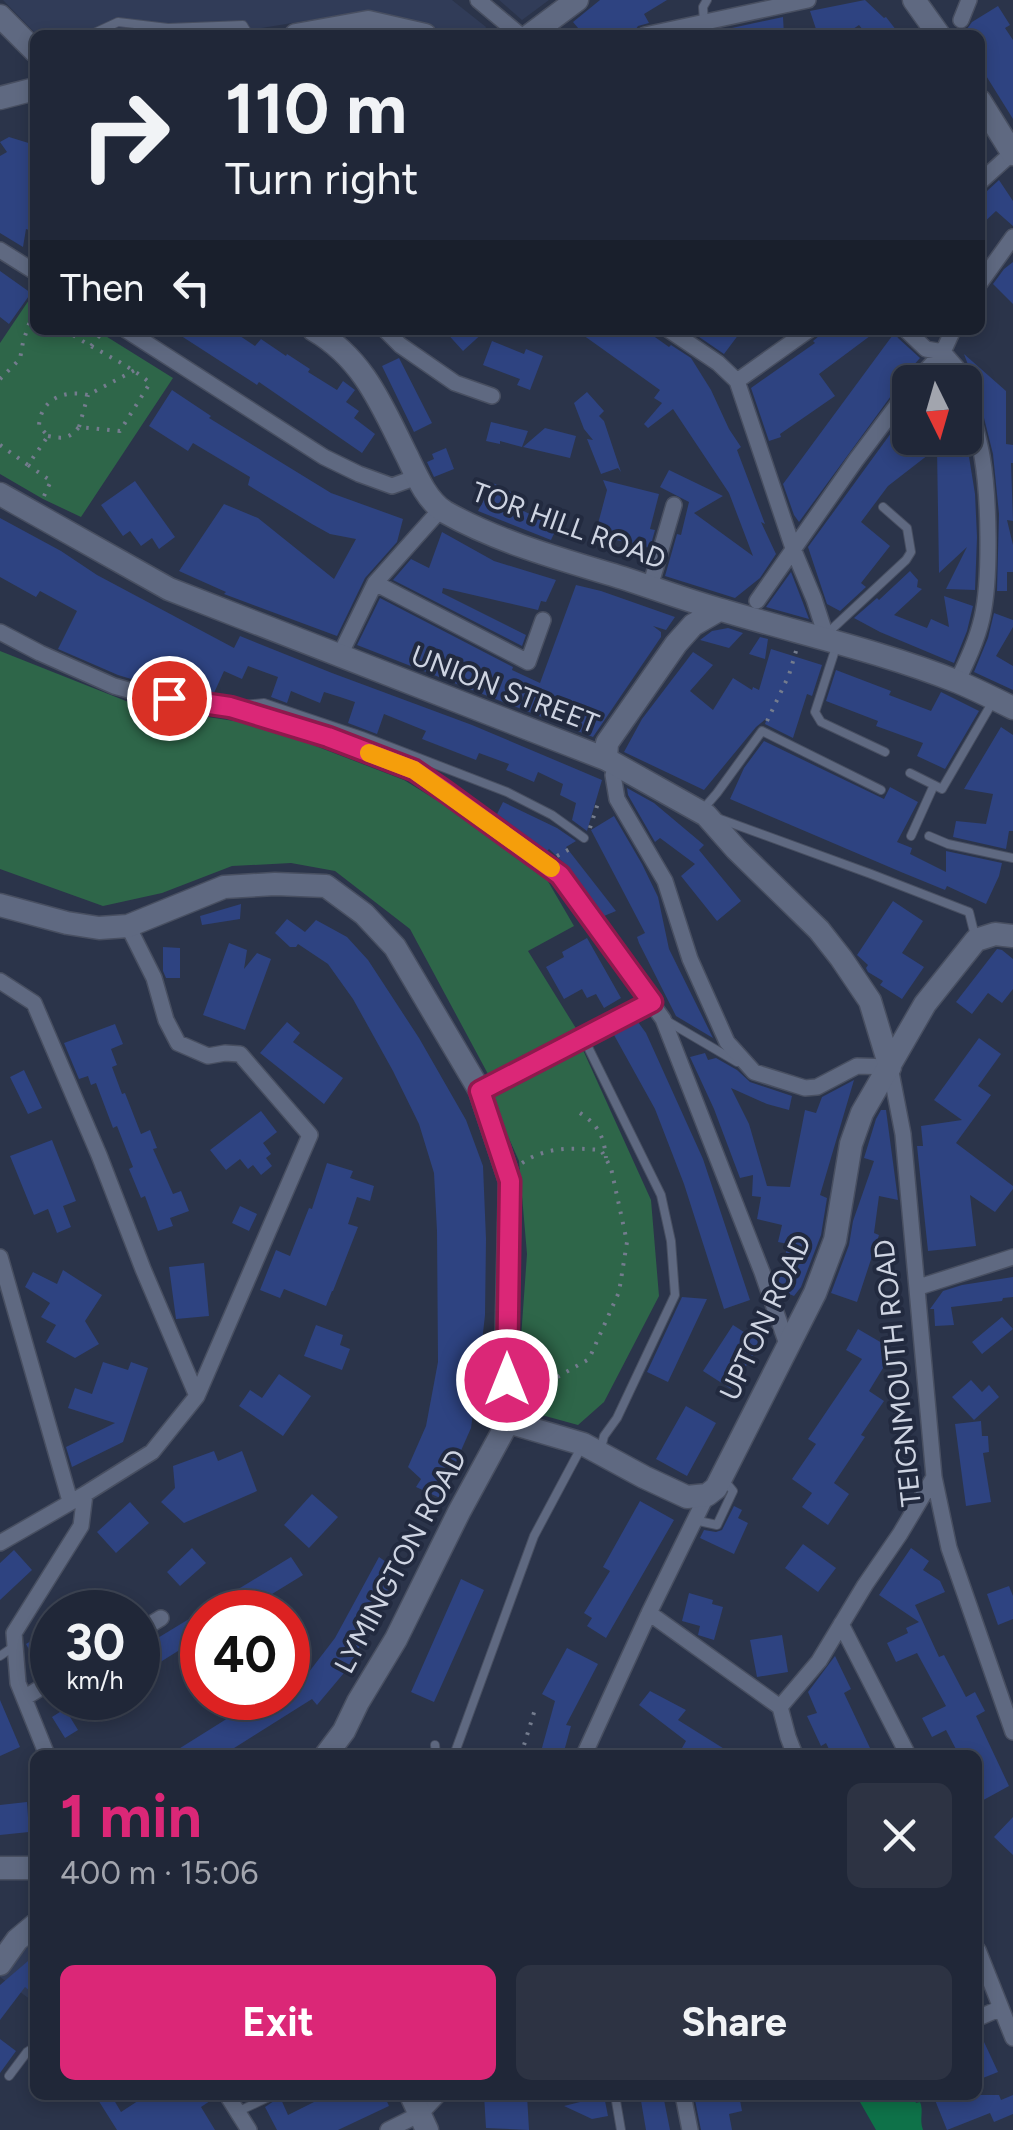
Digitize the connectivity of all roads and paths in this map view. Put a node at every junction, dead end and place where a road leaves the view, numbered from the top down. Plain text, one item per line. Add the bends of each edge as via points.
1 (478, 0) edge
2 (577, 0) edge
3 (707, 0) edge
4 (808, 0) edge
5 (914, 0) edge
6 (969, 0) edge
7 (0, 16) edge
8 (961, 20) dead end
9 (704, 22) junction
10 (101, 30) edge
11 (163, 30) edge
12 (181, 30) edge
13 (246, 30) edge
14 (324, 30) edge
15 (403, 30) edge
16 (514, 30) edge
17 (537, 30) edge
18 (668, 30) edge
19 (935, 30) edge
20 (30, 46) edge
21 (30, 89) edge
22 (0, 98) edge
23 (985, 109) edge
24 (1013, 153) edge
25 (985, 178) edge
26 (1013, 237) edge
27 (0, 250) edge
28 (30, 269) edge
29 (985, 276) edge
30 (30, 324) edge
31 (73, 335) edge
32 (100, 335) edge
33 (134, 335) edge
34 (326, 335) edge
35 (390, 335) edge
36 (676, 335) edge
37 (803, 335) edge
38 (911, 335) edge
39 (950, 335) edge
40 (90, 347) junction
41 (943, 352) junction
42 (931, 365) edge
43 (954, 365) edge
44 (135, 370) junction
45 (0, 379) edge
46 (737, 382) junction
47 (88, 396) junction
48 (492, 396) dead end
49 (892, 412) edge
50 (79, 427) junction
51 (48, 436) junction
52 (0, 445) edge
53 (981, 455) edge
54 (28, 465) junction
55 (417, 477) junction
56 (0, 494) edge
57 (674, 504) dead end
58 (883, 507) dead end
59 (441, 509) junction
60 (38, 515) junction
61 (794, 551) junction
62 (375, 583) junction
63 (650, 586) junction
64 (757, 601) dead end
65 (719, 610) junction
66 (543, 620) dead end
67 (0, 632) edge
68 (801, 632) junction
69 (832, 641) junction
70 (339, 656) junction
71 (957, 682) junction
72 (1004, 704) edge
73 (230, 707) junction
74 (762, 731) junction
75 (886, 752) dead end
76 (613, 763) junction
77 (910, 773) dead end
78 (934, 785) junction
79 (881, 790) dead end
80 (704, 813) junction
81 (911, 836) dead end
82 (929, 836) dead end
83 (584, 838) dead end
84 (1013, 858) edge
85 (0, 905) edge
86 (128, 926) junction
87 (1013, 936) edge
88 (976, 940) junction
89 (0, 980) edge
90 (870, 1001) junction
91 (652, 1002) junction
92 (926, 1004) junction
93 (663, 1019) junction
94 (584, 1039) junction
95 (890, 1067) junction
96 (754, 1072) junction
97 (480, 1091) junction
98 (580, 1112) dead end
99 (606, 1159) junction
100 (508, 1172) junction
101 (0, 1257) edge
102 (1013, 1257) edge
103 (918, 1288) junction
104 (788, 1346) junction
105 (198, 1396) junction
106 (508, 1412) junction
107 (592, 1449) junction
108 (722, 1476) junction
109 (934, 1478) junction
110 (707, 1495) junction
111 (78, 1497) junction
112 (694, 1520) junction
113 (0, 1542) edge
114 (648, 1613) junction
115 (841, 1624) junction
116 (16, 1644) junction
117 (0, 1656) edge
118 (30, 1694) edge
119 (24, 1698) junction
120 (536, 1706) dead end
121 (780, 1707) junction
122 (1013, 1732) edge
123 (45, 1750) edge
124 (330, 1750) edge
125 (456, 1750) edge
126 (523, 1750) edge
127 (586, 1750) edge
128 (794, 1750) edge
129 (905, 1750) edge
130 (0, 1868) edge
131 (30, 1868) edge
132 (30, 1929) edge
133 (982, 1960) edge
134 (0, 1964) edge
135 (1001, 2008) junction
136 (982, 2016) edge
137 (1013, 2038) edge
138 (30, 2051) edge
139 (9, 2076) dead end
140 (230, 2100) edge
141 (262, 2100) edge
142 (616, 2100) edge
143 (684, 2100) edge
144 (237, 2112) junction
145 (419, 2113) edge
146 (249, 2130) edge
147 (388, 2130) edge
148 (621, 2130) edge
149 (690, 2130) edge

1 - 16 street
2 - 17 street
3 - 9 lane
4 - 9 street
5 - 19 street
6 - 8 street
7 - 20 street
9 - 18 street
10 - 11 lane via 118,22
12 - 13 lane
14 - 15 street via 368,22
21 - 22 street
23 - 24 street
24 - 25 street
26 - 29 street
27 - 28 street
30 - 45 path via 20,359
31 - 40 path
32 - 40 path
33 - 55 street via 324,457 392,486
34 - 55 street, TOR HILL ROAD via 358,365
35 - 48 street via 456,383
36 - 46 street
37 - 46 street
38 - 41 street via 926,349
39 - 41 street
40 - 44 path
41 - 42 street
41 - 43 street
44 - 47 path
44 - 50 path via 150,382 120,431
46 - 61 street
47 - 50 path
47 - 51 path via 75,392 50,401 39,420
49 - 61 street
50 - 51 path via 66,438
51 - 54 path
52 - 54 path
53 - 71 street via 983,613
54 - 60 path via 51,481
55 - 59 street, TOR HILL ROAD
56 - 60 street, UNION STREET
57 - 63 street
58 - 69 lane via 907,528 911,552 832,628
59 - 62 street
59 - 63 street, TOR HILL ROAD via 504,538
60 - 70 street, UNION STREET via 169,589
61 - 64 street
61 - 69 street
62 - 66 street via 528,662
62 - 70 street
63 - 65 street, TOR HILL ROAD
65 - 68 street, TOR HILL ROAD
65 - 76 street via 676,644 608,743
67 - 73 street via 114,686
68 - 69 street, TOR HILL ROAD
68 - 74 path via 790,674
69 - 71 street, TOR HILL ROAD
69 - 75 lane via 815,712 821,722
70 - 76 street, UNION STREET
71 - 72 street, TOR HILL ROAD
72 - 78 lane via 942,789
73 - 83 lane via 264,703 362,736 507,792
73 - 91 street via 414,770 446,792 560,875
74 - 79 lane
74 - 80 lane
76 - 80 street, UNION STREET
76 - 96 street via 623,812 665,881 690,959 728,1042
77 - 78 lane
78 - 81 lane
80 - 88 lane, UNION STREET via 969,912
80 - 90 street, TEIGNMOUTH ROAD via 820,930
82 - 84 lane
85 - 86 street via 66,924
86 - 97 street via 224,888 326,886 395,947
86 - 105 street via 178,1044 208,1056 240,1054 310,1135
87 - 88 street
88 - 92 street, UPTON ROAD
89 - 105 street via 34,1004
90 - 92 street via 898,1014
90 - 95 street, TEIGNMOUTH ROAD
91 - 93 street
91 - 94 lane
92 - 95 street, UPTON ROAD
93 - 96 lane
93 - 104 street
94 - 97 lane
94 - 107 lane via 661,1195 675,1294 617,1418
95 - 96 street via 858,1066 805,1088
95 - 103 street, TEIGNMOUTH ROAD via 904,1134
95 - 104 street, UPTON ROAD via 856,1128 835,1240
97 - 100 street
98 - 99 path via 596,1123
99 - 100 path via 601,1150 559,1148
99 - 106 path via 627,1242 619,1292 590,1359
100 - 106 street
101 - 111 street
102 - 103 street
103 - 109 street, TEIGNMOUTH ROAD
104 - 108 street, UPTON ROAD
105 - 111 street via 152,1452
106 - 107 street
106 - 124 street, LYMINGTON ROAD via 396,1639
107 - 110 street via 686,1497
107 - 125 lane via 534,1536
108 - 110 street, UPTON ROAD
108 - 112 lane via 733,1491 717,1525
109 - 115 street
109 - 122 street, TEIGNMOUTH ROAD via 949,1548
110 - 112 street, UPTON ROAD
111 - 113 street
111 - 116 street via 81,1526 14,1633
112 - 114 street, UPTON ROAD
114 - 121 street
114 - 127 street, UPTON ROAD
115 - 121 street
115 - 129 street
116 - 117 lane
116 - 119 street
118 - 119 street
119 - 123 street
120 - 126 path
121 - 128 street
130 - 131 street
132 - 134 street
133 - 135 street
135 - 136 street
135 - 137 street
138 - 139 lane
140 - 144 street
141 - 144 lane
142 - 148 lane
143 - 149 street
144 - 146 street
145 - 147 street

